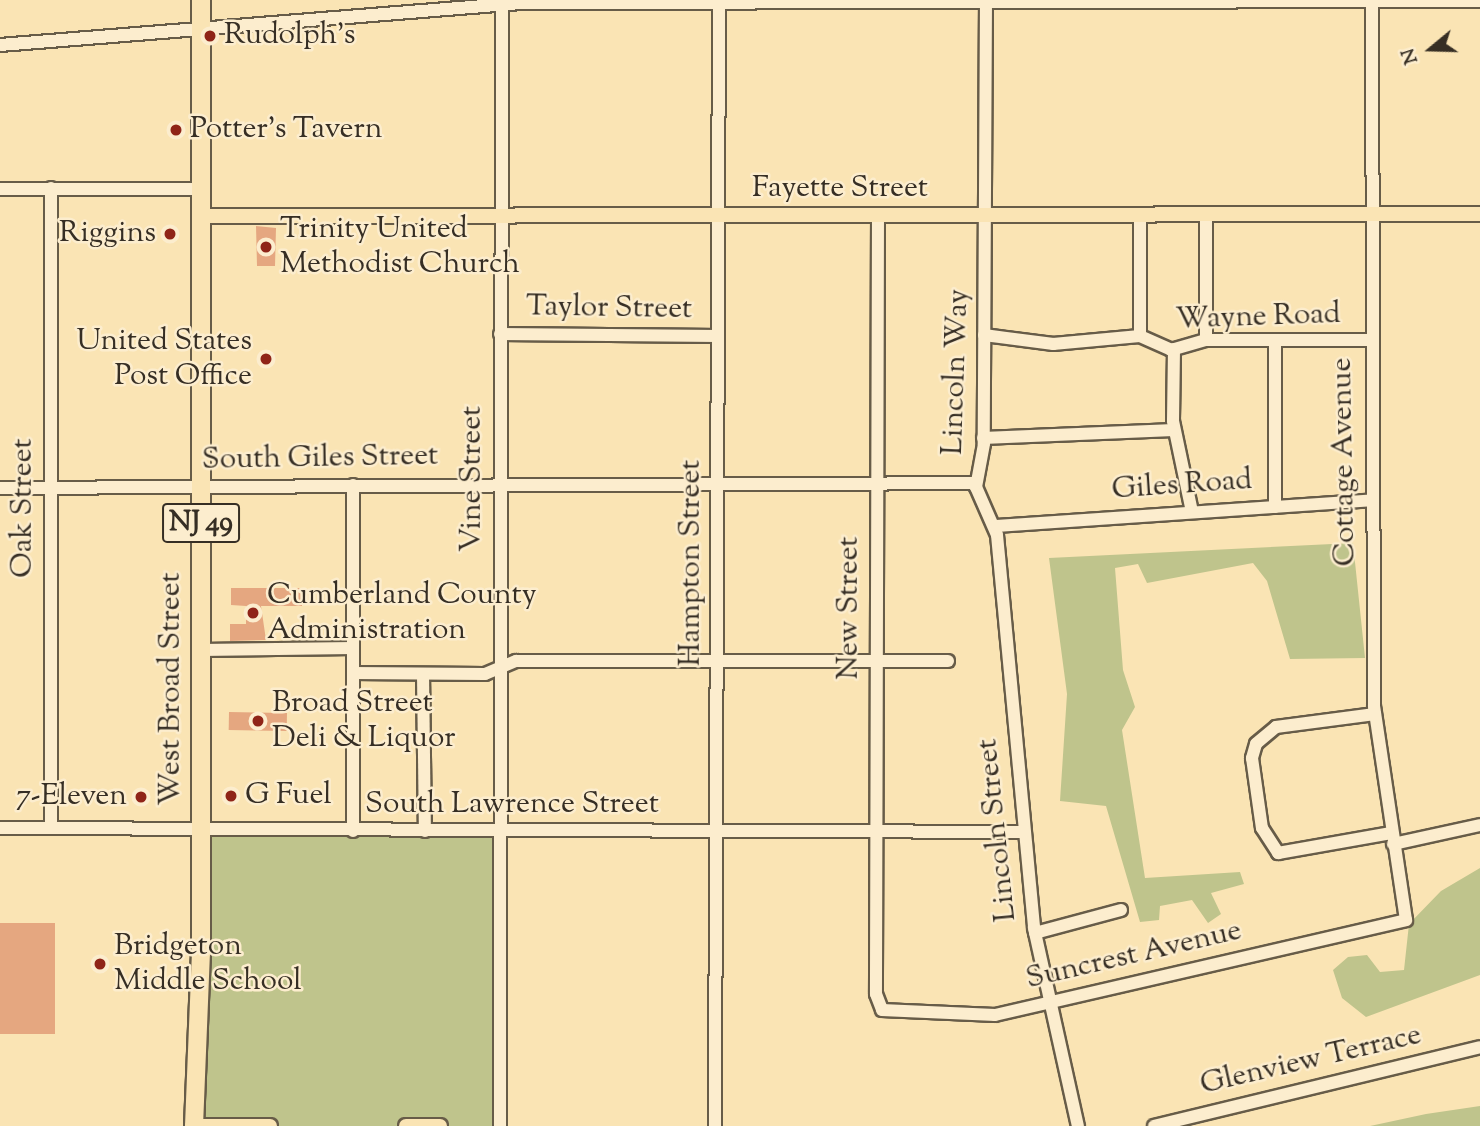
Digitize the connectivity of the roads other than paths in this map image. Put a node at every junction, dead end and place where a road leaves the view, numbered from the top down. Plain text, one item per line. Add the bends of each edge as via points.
1 (201, 0) edge
2 (1237, 0) edge
3 (1372, 0) edge
4 (986, 1) edge
5 (1072, 1) edge
6 (1480, 1) edge
7 (502, 2) edge
8 (719, 2) edge
9 (201, 28) junction
10 (0, 43) edge
11 (51, 188) junction
12 (201, 189) junction
13 (0, 190) edge
14 (1140, 214) junction
15 (1206, 214) junction
16 (1370, 214) junction
17 (1480, 214) edge
18 (878, 215) junction
19 (986, 215) junction
20 (201, 216) junction
21 (501, 216) junction
22 (719, 216) junction
23 (500, 334) junction
24 (984, 335) junction
25 (718, 336) junction
26 (1140, 336) junction
27 (1206, 340) junction
28 (1370, 340) junction
29 (1275, 344) junction
30 (1174, 349) junction
31 (1174, 430) junction
32 (983, 438) junction
33 (718, 481) junction
34 (877, 482) junction
35 (976, 483) junction
36 (500, 484) junction
37 (352, 485) junction
38 (201, 487) junction
39 (0, 488) edge
40 (50, 488) junction
41 (1372, 500) junction
42 (1275, 506) junction
43 (1192, 512) junction
44 (995, 526) junction
45 (353, 648) junction
46 (201, 650) junction
47 (876, 661) junction
48 (948, 661) dead end
49 (717, 662) junction
50 (500, 669) junction
51 (353, 673) junction
52 (423, 674) junction
53 (1375, 714) junction
54 (1480, 825) edge
55 (0, 828) edge
56 (51, 828) junction
57 (200, 830) junction
58 (353, 831) junction
59 (425, 831) junction
60 (500, 832) junction
61 (717, 832) junction
62 (876, 832) junction
63 (1024, 832) junction
64 (1392, 839) junction
65 (1121, 910) dead end
66 (1406, 919) joint
67 (1035, 933) junction
68 (877, 1001) joint
69 (1050, 1002) junction
70 (1480, 1047) edge
71 (193, 1126) edge
72 (270, 1126) edge
73 (406, 1126) edge
74 (440, 1126) edge
75 (449, 1126) edge
76 (500, 1126) edge
77 (715, 1126) edge
78 (1078, 1126) edge
79 (1154, 1126) edge

1 - 9 highway, West Broad Street / NJ 49
2 - 3 street
2 - 5 street
3 - 6 street
3 - 16 street, Cottage Avenue
4 - 5 street
4 - 8 street
4 - 19 street
7 - 8 street
7 - 9 street
7 - 21 street, Vine Street
8 - 22 street, Hampton Street
9 - 10 street
9 - 12 highway, West Broad Street / NJ 49
11 - 12 street
11 - 13 street
11 - 40 street, Oak Street
12 - 20 highway, West Broad Street / NJ 49
14 - 15 main road, Fayette Street
14 - 19 main road, Fayette Street
14 - 26 street
15 - 16 main road, Fayette Street
15 - 27 street
16 - 17 main road, Fayette Street
16 - 28 street, Cottage Avenue
18 - 19 main road, Fayette Street
18 - 22 main road, Fayette Street
18 - 34 street, New Street
19 - 24 street, Lincoln Way
20 - 21 main road, Fayette Street
20 - 38 highway, West Broad Street / NJ 49
21 - 22 main road, Fayette Street
21 - 23 street, Vine Street
22 - 25 street, Hampton Street
23 - 25 street, Taylor Street
23 - 36 street, Vine Street
24 - 26 street, Wayne Road via 1053,344
24 - 32 street, Lincoln Way
25 - 33 street, Hampton Street
26 - 30 street, Wayne Road
27 - 29 street, Wayne Road
27 - 30 street, Wayne Road
28 - 29 street, Wayne Road
28 - 41 street, Cottage Avenue
29 - 42 street
30 - 31 street
31 - 32 street
31 - 43 street
32 - 35 street, Lincoln Way
33 - 34 street, South Giles Street
33 - 36 street, South Giles Street
33 - 49 street, Hampton Street
34 - 35 street, South Giles Street
34 - 47 street, New Street
35 - 44 street, Lincoln Way
36 - 37 street, South Giles Street
36 - 50 street, Vine Street
37 - 38 street, South Giles Street
37 - 45 street
38 - 40 street, South Giles Street
38 - 46 highway, West Broad Street / NJ 49
39 - 40 street, South Giles Street
40 - 56 street, Oak Street
41 - 42 street, Giles Road
41 - 53 street, Cottage Avenue
42 - 43 street, Giles Road
43 - 44 street, Giles Road
44 - 63 street, Lincoln Street
45 - 46 street
45 - 51 street
46 - 57 highway, West Broad Street / NJ 49
47 - 48 street
47 - 49 street
47 - 62 street, New Street
49 - 50 street via 516,661
49 - 61 street, Hampton Street
50 - 52 street
50 - 60 street, Vine Street
51 - 52 street
51 - 58 street
52 - 59 street
53 - 64 street, Cottage Avenue
53 - 64 street via 1276,727 1256,744 1252,758 1262,828 1278,853
54 - 64 street
55 - 56 street, South Lawrence Street
56 - 57 street, South Lawrence Street
57 - 58 street, South Lawrence Street
57 - 71 highway, West Broad Street / NJ 49
58 - 59 street, South Lawrence Street
59 - 60 street, South Lawrence Street
60 - 61 street, South Lawrence Street
60 - 76 street, Vine Street
61 - 62 street, South Lawrence Street
61 - 77 street, Hampton Street
62 - 63 street, South Lawrence Street
62 - 68 street, New Street
63 - 67 street, Lincoln Street
64 - 66 street, Cottage Avenue
65 - 67 street
66 - 69 street, Suncrest Avenue
67 - 69 street, Lincoln Street
68 - 69 street, Suncrest Avenue via 898,1015 963,1016
69 - 78 street, Lincoln Street
70 - 79 street, Glenview Terrace
71 - 72 main road
73 - 74 main road
74 - 75 street

